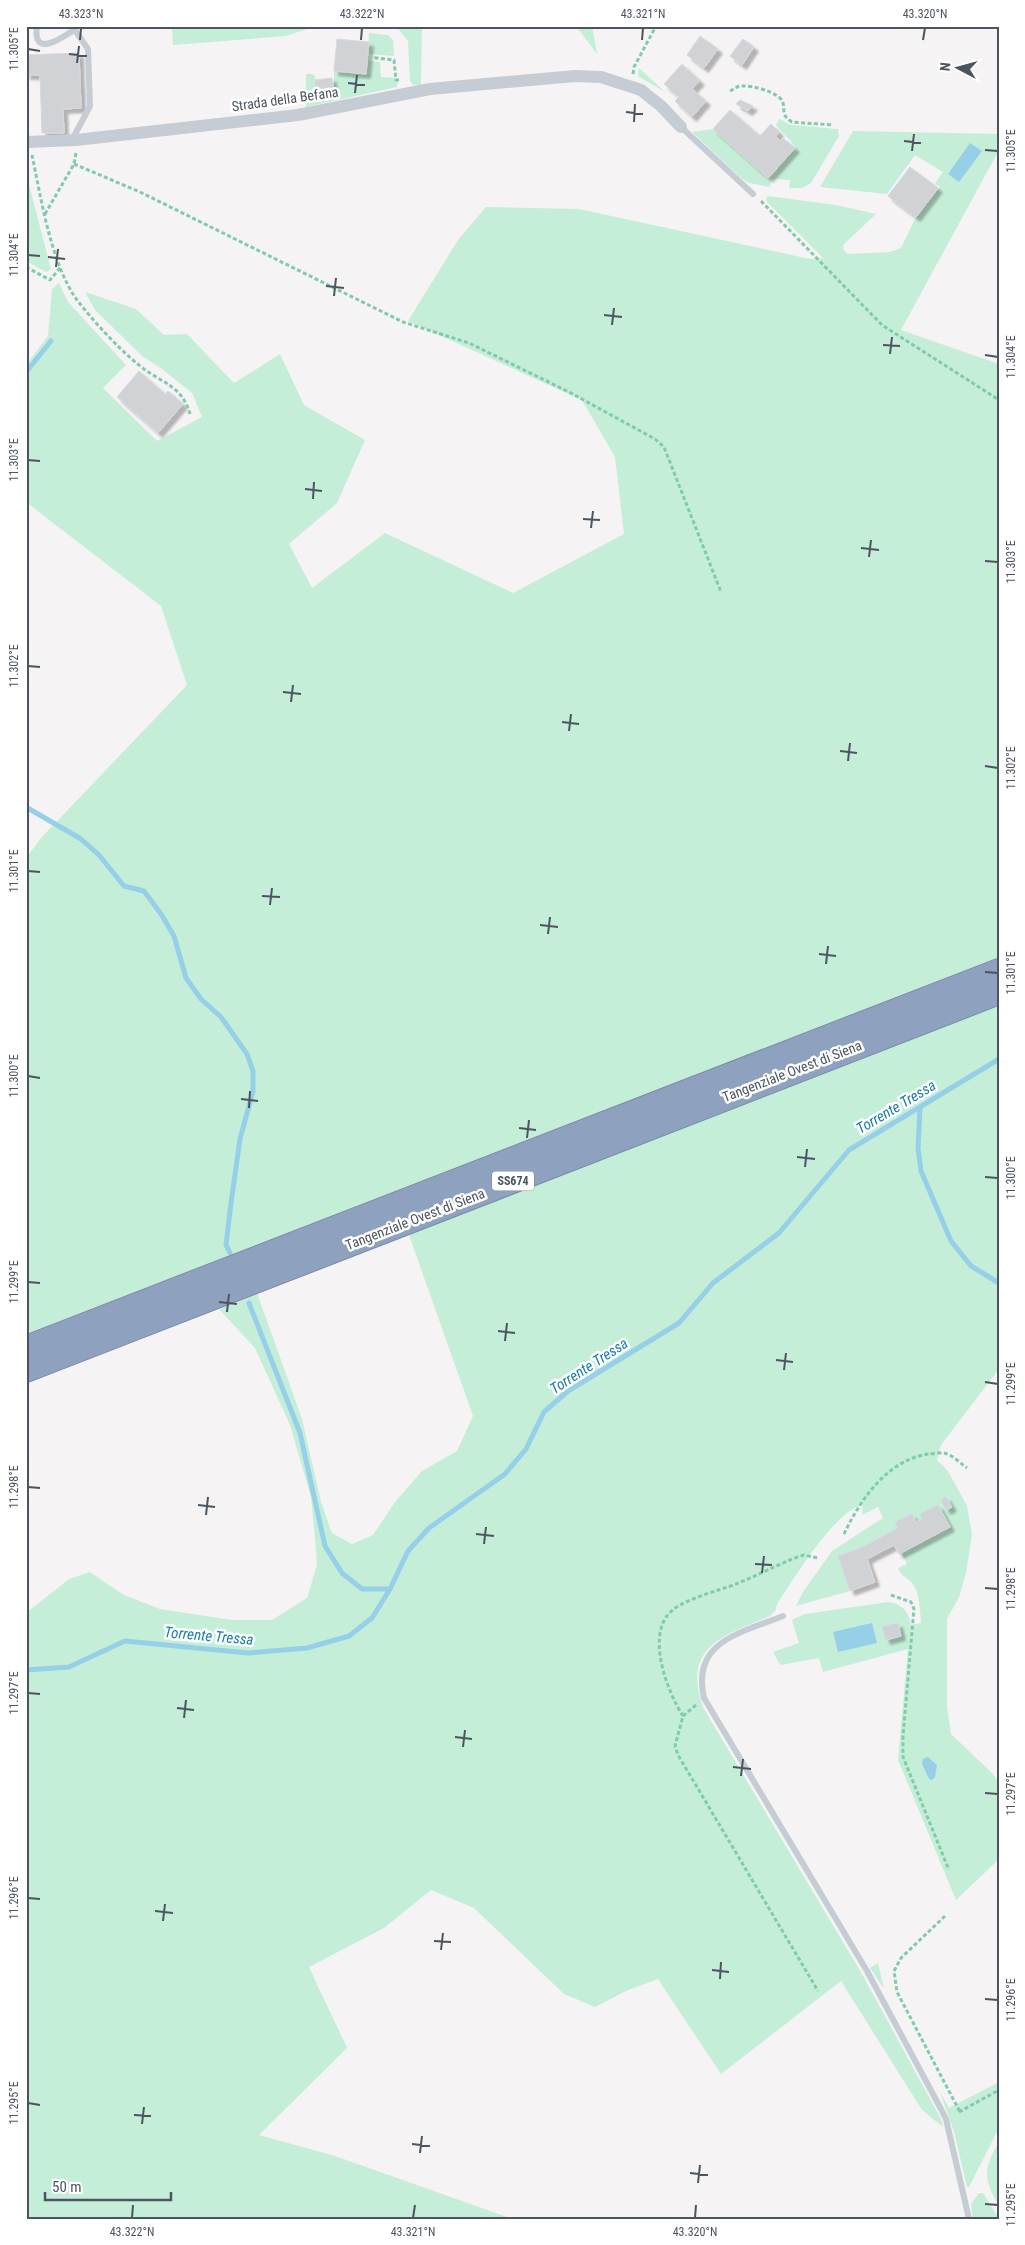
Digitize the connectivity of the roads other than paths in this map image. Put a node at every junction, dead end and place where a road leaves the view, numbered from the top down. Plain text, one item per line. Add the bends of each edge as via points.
1 (37, 26) edge
2 (73, 28) edge
3 (681, 127) joint
4 (74, 140) junction
5 (28, 142) edge
6 (753, 194) road end
7 (999, 971) edge
8 (999, 992) edge
9 (26, 1348) edge
10 (26, 1370) edge
11 (783, 1616) dead end
12 (969, 2219) edge

1 - 2 lane via 36,34 46,45 53,44
2 - 4 lane via 88,49 90,106
3 - 4 street, Strada della Befana via 641,90 601,77 575,76 430,89 298,115
3 - 6 lane
4 - 5 street, Strada della Befana
7 - 9 highway, Tangenziale Ovest di Siena / SS674
8 - 10 highway, Tangenziale Ovest di Siena / SS674
11 - 12 lane via 741,1633 715,1648 701,1673 704,1698 862,1963 946,2119

